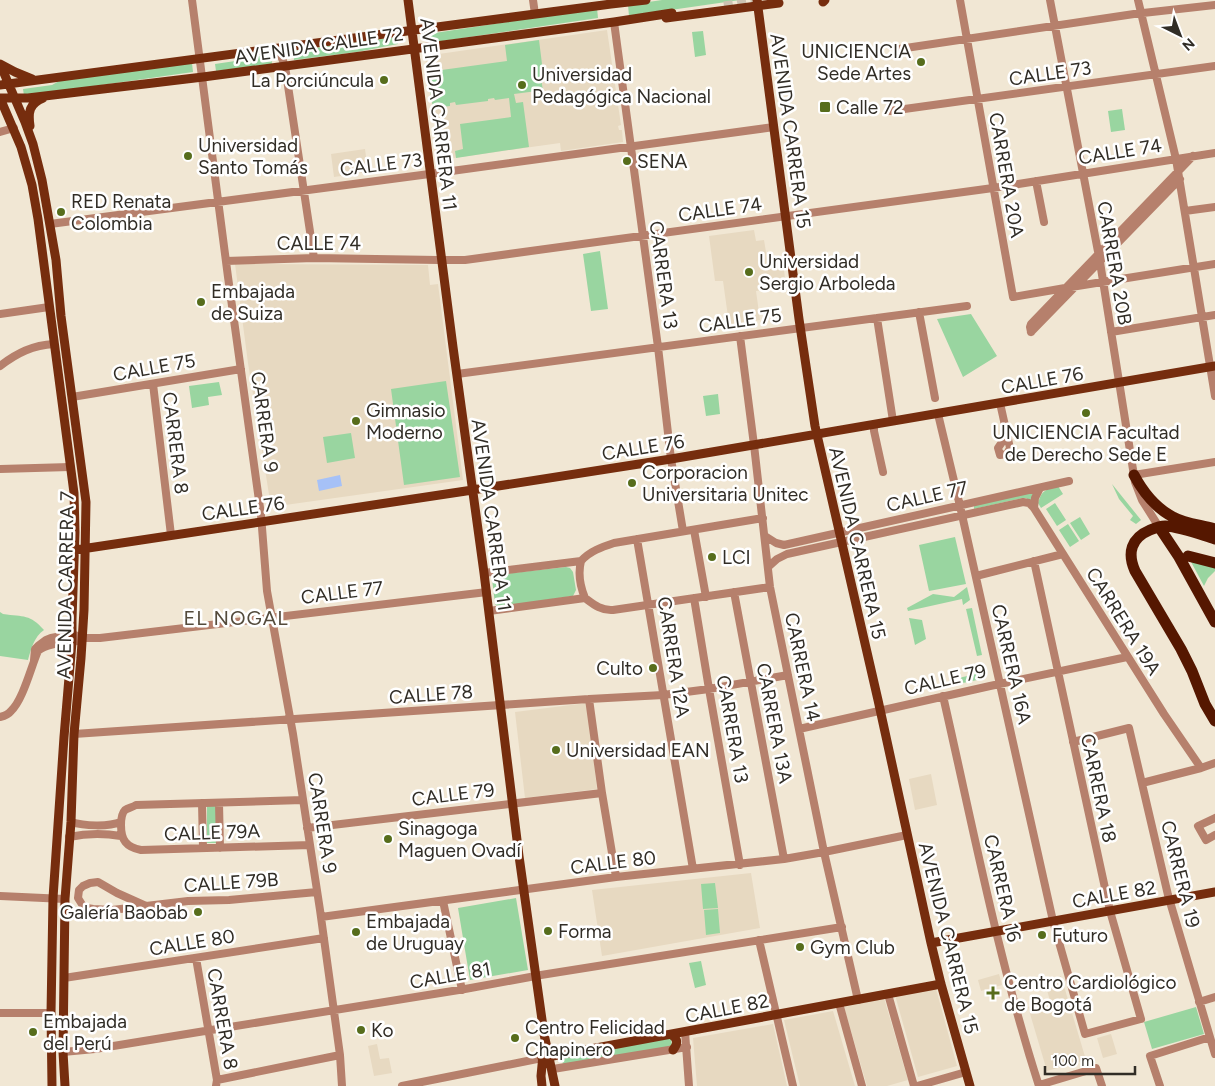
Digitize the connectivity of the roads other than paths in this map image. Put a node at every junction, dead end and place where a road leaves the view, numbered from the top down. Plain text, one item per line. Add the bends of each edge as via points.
1 (192, 0) edge
2 (408, 0) edge
3 (534, 0) edge
4 (626, 0) edge
5 (646, 0) edge
6 (960, 0) edge
7 (1050, 0) edge
8 (1138, 0) edge
9 (758, 3) edge
10 (779, 3) dead end
11 (611, 4) junction
12 (1215, 5) edge
13 (672, 13) dead end
14 (1141, 13) junction
15 (536, 14) junction
16 (614, 22) junction
17 (1055, 26) junction
18 (412, 31) junction
19 (967, 39) junction
20 (275, 49) junction
21 (415, 49) junction
22 (899, 49) dead end
23 (200, 59) junction
24 (0, 64) edge
25 (285, 66) junction
26 (1215, 66) edge
27 (1156, 75) junction
28 (203, 77) junction
29 (34, 80) junction
30 (4, 84) edge
31 (1067, 86) junction
32 (52, 95) junction
33 (0, 98) edge
34 (15, 98) junction
35 (977, 99) junction
36 (0, 110) edge
37 (890, 111) dead end
38 (9, 117) junction
39 (774, 127) junction
40 (14, 128) junction
41 (0, 132) edge
42 (33, 144) junction
43 (631, 146) junction
44 (1215, 153) edge
45 (1193, 156) junction
46 (1176, 159) junction
47 (431, 174) junction
48 (1083, 174) junction
49 (1179, 175) junction
50 (1036, 181) junction
51 (993, 188) junction
52 (304, 190) junction
53 (218, 202) junction
54 (1215, 207) edge
55 (1185, 211) junction
56 (786, 216) junction
57 (1139, 217) junction
58 (1044, 222) dead end
59 (50, 224) junction
60 (642, 236) junction
61 (1098, 254) junction
62 (314, 258) junction
63 (442, 260) junction
64 (226, 261) junction
65 (1100, 262) junction
66 (1215, 264) edge
67 (1194, 267) junction
68 (1103, 282) junction
69 (1076, 286) junction
70 (1065, 288) junction
71 (967, 306) dead end
72 (49, 307) junction
73 (919, 312) junction
74 (0, 314) edge
75 (1215, 315) edge
76 (1202, 317) junction
77 (877, 318) junction
78 (801, 328) junction
79 (1111, 332) junction
80 (740, 336) junction
81 (54, 344) junction
82 (658, 347) junction
83 (0, 366) edge
84 (1213, 367) edge
85 (241, 369) junction
86 (457, 374) junction
87 (1119, 383) junction
88 (152, 384) junction
89 (1215, 396) edge
90 (72, 397) junction
91 (935, 398) dead end
92 (1000, 403) junction
93 (938, 414) junction
94 (893, 421) junction
95 (874, 425) junction
96 (817, 434) junction
97 (1007, 434) dead end
98 (754, 445) junction
99 (671, 459) junction
100 (1215, 462) edge
101 (70, 467) junction
102 (0, 469) edge
103 (883, 472) dead end
104 (1134, 474) junction
105 (1069, 481) dead end
106 (1040, 488) junction
107 (473, 490) junction
108 (960, 506) junction
109 (1034, 508) junction
110 (962, 515) junction
111 (763, 518) junction
112 (262, 522) junction
113 (1159, 527) junction
114 (1215, 529) edge
115 (694, 530) junction
116 (683, 532) junction
117 (839, 533) junction
118 (171, 535) junction
119 (765, 536) junction
120 (638, 539) junction
121 (1215, 539) edge
122 (842, 542) junction
123 (86, 548) junction
124 (75, 550) junction
125 (1063, 554) junction
126 (1188, 556) dead end
127 (581, 561) junction
128 (1034, 562) junction
129 (1215, 563) edge
130 (768, 567) junction
131 (484, 573) junction
132 (976, 576) junction
133 (770, 587) junction
134 (487, 592) junction
135 (734, 592) junction
136 (706, 597) junction
137 (585, 598) junction
138 (694, 598) junction
139 (649, 606) junction
140 (489, 611) junction
141 (272, 617) junction
142 (1215, 622) edge
143 (72, 638) junction
144 (83, 638) junction
145 (1127, 656) junction
146 (1057, 671) junction
147 (788, 675) junction
148 (750, 681) junction
149 (1000, 684) junction
150 (709, 689) junction
151 (663, 695) junction
152 (943, 696) junction
153 (589, 699) junction
154 (500, 705) junction
155 (880, 711) junction
156 (0, 717) edge
157 (290, 720) junction
158 (1215, 721) edge
159 (799, 729) junction
160 (74, 734) junction
161 (1073, 742) junction
162 (1215, 762) edge
163 (1201, 768) junction
164 (1142, 783) junction
165 (602, 793) junction
166 (303, 800) junction
167 (202, 803) junction
168 (219, 803) junction
169 (512, 804) junction
170 (1215, 818) edge
171 (71, 822) junction
172 (120, 822) junction
173 (307, 828) junction
174 (907, 835) junction
175 (1215, 835) edge
176 (122, 836) junction
177 (69, 837) junction
178 (310, 844) junction
179 (202, 848) junction
180 (220, 848) junction
181 (824, 852) junction
182 (784, 859) junction
183 (740, 865) junction
184 (693, 869) junction
185 (616, 877) junction
186 (524, 889) junction
187 (317, 892) junction
188 (1215, 892) edge
189 (0, 896) edge
190 (53, 898) junction
191 (65, 899) junction
192 (445, 900) junction
193 (1170, 900) junction
194 (146, 906) junction
195 (1110, 911) junction
196 (321, 917) junction
197 (1054, 921) junction
198 (842, 927) junction
199 (996, 932) junction
200 (324, 938) junction
201 (759, 940) junction
202 (931, 943) junction
203 (196, 958) junction
204 (536, 976) junction
205 (64, 978) junction
206 (941, 984) junction
207 (464, 989) junction
208 (888, 994) junction
209 (1215, 997) edge
210 (858, 1000) junction
211 (1199, 1002) junction
212 (839, 1003) junction
213 (335, 1010) junction
214 (0, 1013) edge
215 (51, 1014) junction
216 (777, 1015) junction
217 (208, 1031) junction
218 (685, 1032) junction
219 (1085, 1034) joint
220 (672, 1035) junction
221 (1210, 1037) junction
222 (686, 1047) junction
223 (673, 1050) junction
224 (63, 1052) junction
225 (1215, 1054) edge
226 (340, 1055) junction
227 (546, 1058) junction
228 (553, 1069) junction
229 (966, 1072) junction
230 (449, 1078) junction
231 (216, 1083) edge
232 (1039, 1085) edge
233 (52, 1086) edge
234 (64, 1086) edge
235 (342, 1086) edge
236 (402, 1086) edge
237 (451, 1086) edge
238 (542, 1086) edge
239 (555, 1086) edge
240 (689, 1086) edge
241 (793, 1086) edge
242 (862, 1086) edge
243 (916, 1086) edge
244 (970, 1086) edge
245 (1102, 1086) edge
246 (1160, 1086) edge

1 - 23 street, CARRERA 9
2 - 18 main road, AVENIDA CARRERA 11
3 - 15 street
4 - 11 main road
5 - 11 main road, AVENIDA CALLE 72
6 - 19 street, CARRERA 20A
7 - 17 street, CARRERA 20B
8 - 14 street
9 - 10 main road
9 - 16 main road
9 - 39 main road, AVENIDA CARRERA 15
11 - 15 main road, AVENIDA CALLE 72
12 - 14 street
13 - 16 main road, AVENIDA CALLE 72
14 - 17 street
14 - 27 street
15 - 18 main road, AVENIDA CALLE 72
16 - 21 main road, AVENIDA CALLE 72
16 - 43 street, CARRERA 13
17 - 19 street
17 - 31 street, CARRERA 20B
18 - 20 main road, AVENIDA CALLE 72
18 - 21 main road, AVENIDA CARRERA 11
19 - 22 street
19 - 35 street, CARRERA 20A
20 - 23 main road, AVENIDA CALLE 72
20 - 25 street
21 - 25 main road, AVENIDA CALLE 72
21 - 47 main road, AVENIDA CARRERA 11
23 - 28 street, CARRERA 9
23 - 29 main road, AVENIDA CALLE 72
24 - 29 main road
24 - 30 main road, AVENIDA CARRERA 7
25 - 28 main road, AVENIDA CALLE 72
25 - 52 street
26 - 27 street, CALLE 73
27 - 31 street, CALLE 73
27 - 46 street
28 - 32 main road, AVENIDA CALLE 72
28 - 53 street, CARRERA 9
29 - 30 main road, AVENIDA CALLE 72
30 - 34 main road, AVENIDA CARRERA 7
31 - 35 street, CALLE 73
31 - 48 street, CARRERA 20B
32 - 34 main road, AVENIDA CALLE 72
32 - 42 main road via 32,106 29,118
33 - 34 main road, AVENIDA CALLE 72
33 - 38 main road, AVENIDA CARRERA 7
34 - 42 main road, AVENIDA CARRERA 7
35 - 37 street, CALLE 73
35 - 51 street, CARRERA 20A
36 - 38 main road
38 - 40 main road, AVENIDA CARRERA 7
39 - 43 street, CALLE 73
39 - 56 main road, AVENIDA CARRERA 15
40 - 41 street
40 - 72 main road, AVENIDA CARRERA 7 via 34,195
42 - 59 main road, AVENIDA CARRERA 7
43 - 47 street, CALLE 73
43 - 60 street, CARRERA 13
44 - 45 street, CALLE 74
45 - 46 street, CALLE 74
45 - 49 street
46 - 48 street, CALLE 74
46 - 49 street
47 - 52 street, CALLE 73
47 - 63 main road, AVENIDA CARRERA 11
48 - 50 street, CALLE 74
48 - 61 street, CARRERA 20B
49 - 55 street
49 - 57 street
50 - 51 street, CALLE 74
50 - 58 street
51 - 56 street, CALLE 74
51 - 70 street, CARRERA 20A via 1013,297
52 - 53 street, CALLE 73
52 - 62 street
53 - 59 street, CALLE 73
53 - 64 street, CARRERA 9
54 - 55 street
55 - 67 street
56 - 60 street, CALLE 74
56 - 78 main road, AVENIDA CARRERA 15
57 - 61 street
57 - 65 street
59 - 90 main road, AVENIDA CARRERA 7
60 - 63 street, CALLE 74 via 465,260
60 - 82 street, CARRERA 13
61 - 65 street, CARRERA 20B
61 - 70 street
62 - 63 street, CALLE 74
62 - 64 street, CALLE 74
63 - 86 main road, AVENIDA CARRERA 11
64 - 85 street, CARRERA 9
65 - 68 street, CARRERA 20B
65 - 69 street
66 - 67 street
67 - 68 street
67 - 76 street
68 - 69 street
68 - 79 street, CARRERA 20B
69 - 70 street
69 - 70 street via 1031,332 1031,324
71 - 73 street, CALLE 75
72 - 74 street
72 - 81 main road, AVENIDA CARRERA 7
73 - 77 street, CALLE 75
73 - 91 street
75 - 76 street
76 - 79 street
76 - 84 street
77 - 78 street, CALLE 75
77 - 94 street
78 - 80 street, CALLE 75
78 - 96 main road, AVENIDA CARRERA 15
79 - 87 street, CARRERA 20B
80 - 82 street, CALLE 75
80 - 98 street, CARRERA 14
81 - 83 street via 24,350
81 - 101 main road, AVENIDA CARRERA 7
82 - 86 street, CALLE 75
82 - 99 street, CARRERA 13
84 - 87 main road, CALLE 76
84 - 89 street
85 - 88 street, CALLE 75
85 - 112 street, CARRERA 9
86 - 107 main road, AVENIDA CARRERA 11
87 - 92 main road, CALLE 76
87 - 104 street, CARRERA 20B
88 - 90 street, CALLE 75
88 - 118 street, CARRERA 8
90 - 123 main road, AVENIDA CARRERA 7 via 85,493
92 - 93 main road, CALLE 76
92 - 97 street
93 - 94 main road, CALLE 76
93 - 108 street, CARRERA 16A
94 - 95 main road, CALLE 76
95 - 96 main road, CALLE 76
95 - 103 street
96 - 98 main road, CALLE 76
96 - 117 main road, AVENIDA CARRERA 15
98 - 99 main road, CALLE 76
98 - 111 street, CARRERA 14
99 - 107 main road, CALLE 76
99 - 116 street, CARRERA 13
100 - 104 street
101 - 102 street
101 - 124 main road, AVENIDA CARRERA 7
104 - 113 street, CARRERA 20B via 1140,495
104 - 114 highway via 1147,495 1167,514
105 - 106 street, CALLE 77
106 - 108 street, CALLE 77
106 - 109 street
107 - 112 main road, CALLE 76
107 - 131 main road, AVENIDA CARRERA 11
108 - 110 street, CARRERA 16A
108 - 117 street, CALLE 77
109 - 110 street, CALLE 77 via 1023,502
109 - 125 street, CARRERA 19A
110 - 122 street, CALLE 77
110 - 132 street, CARRERA 16A
111 - 115 street
111 - 119 street, CARRERA 14
112 - 118 main road, CALLE 76
112 - 141 street, CARRERA 9
113 - 121 highway via 1173,527
113 - 142 highway
113 - 158 highway via 1136,539 1131,556 1133,566 1182,649
115 - 116 street
115 - 136 street
116 - 120 street
117 - 119 street, CALLE 77 via 784,545
117 - 122 main road, AVENIDA CARRERA 15
118 - 123 main road, CALLE 76
119 - 130 street, CARRERA 14
120 - 127 street via 597,549
120 - 139 street, CARRERA 12A
122 - 130 street, CALLE 77 via 787,554
122 - 155 main road, AVENIDA CARRERA 15
123 - 124 main road, CALLE 76
123 - 144 main road, AVENIDA CARRERA 7
124 - 143 main road, AVENIDA CARRERA 7
125 - 128 street
125 - 145 street, CARRERA 19A
126 - 129 highway
127 - 131 street
127 - 137 street via 581,590
128 - 132 street
128 - 146 street, CARRERA 18
130 - 133 street, CARRERA 14
131 - 134 main road, AVENIDA CARRERA 11
132 - 149 street, CARRERA 16A
133 - 135 street
133 - 147 street, CARRERA 14
134 - 140 main road, AVENIDA CARRERA 11
134 - 141 street, CALLE 77
135 - 136 street
135 - 148 street, CARRERA 13A
136 - 138 street
137 - 139 street via 608,611
137 - 140 street
138 - 139 street
138 - 150 street, CARRERA 13
139 - 151 street, CARRERA 12A
140 - 154 main road, AVENIDA CARRERA 11
141 - 144 street, CALLE 77
141 - 157 street, CARRERA 9
143 - 144 street, CALLE 77
143 - 156 street via 51,638 41,642 35,649 34,660 13,710
143 - 190 main road, AVENIDA CARRERA 7
144 - 160 main road, AVENIDA CARRERA 7
145 - 146 street, CALLE 79
145 - 163 street, CARRERA 19A
146 - 149 street, CALLE 79
146 - 161 street, CARRERA 18
147 - 148 street, CALLE 78
147 - 159 street, CARRERA 14
148 - 150 street, CALLE 78
148 - 182 street, CARRERA 13A
149 - 152 street, CALLE 79
149 - 197 street, CARRERA 16A
150 - 151 street, CALLE 78
150 - 183 street, CARRERA 13
151 - 153 street, CALLE 78
151 - 184 street, CARRERA 12A
152 - 155 street, CALLE 79
152 - 199 street, CARRERA 16
153 - 154 street, CALLE 78
153 - 165 street
154 - 157 street, CALLE 78
154 - 169 main road, AVENIDA CARRERA 11
155 - 159 street, CALLE 79
155 - 174 main road, AVENIDA CARRERA 15
157 - 160 street, CALLE 78
157 - 166 street, CARRERA 9
159 - 181 street, CARRERA 14
160 - 171 main road, AVENIDA CARRERA 7
161 - 164 street, CARRERA 19 via 1130,728
161 - 195 street, CARRERA 18
162 - 163 street
163 - 164 street
164 - 193 street, CARRERA 19
165 - 169 street, CALLE 79
165 - 185 street
166 - 168 street
166 - 173 street, CARRERA 9
167 - 168 street
167 - 172 street via 136,805 123,813
167 - 179 street
168 - 180 street
169 - 173 street, CALLE 79
169 - 186 main road, AVENIDA CARRERA 11
170 - 175 street via 1198,826 1206,840
171 - 172 street via 106,825
171 - 177 main road, AVENIDA CARRERA 7
172 - 176 street
173 - 178 street, CARRERA 9
174 - 181 street, CALLE 80
174 - 202 main road, AVENIDA CARRERA 15
176 - 177 street via 86,834
176 - 179 street, CALLE 79A via 126,843 141,850
177 - 191 main road, AVENIDA CARRERA 7
178 - 180 street, CALLE 79A
178 - 187 street, CARRERA 9
179 - 180 street, CALLE 79A
181 - 182 street, CALLE 80
181 - 198 street, CARRERA 14
182 - 183 street, CALLE 80
183 - 184 street, CALLE 80
184 - 185 street, CALLE 80
185 - 186 street, CALLE 80
186 - 192 street, CALLE 80
186 - 204 main road, AVENIDA CARRERA 11
187 - 194 street, CALLE 79B
187 - 196 street, CARRERA 9
188 - 193 main road, CALLE 82
189 - 190 street
190 - 191 street
190 - 215 main road, AVENIDA CARRERA 7
191 - 205 main road, AVENIDA CARRERA 7
192 - 196 street, CALLE 80
192 - 207 street
193 - 195 main road, CALLE 82
193 - 211 street, CARRERA 19
194 - 194 street, CALLE 79B via 112,910 87,908 78,898 79,890 90,882 98,882
195 - 197 main road, CALLE 82
195 - 219 street, CARRERA 18 via 1141,1019
196 - 200 street, CARRERA 9
197 - 199 main road, CALLE 82
197 - 219 street, CARRERA 16A
198 - 201 street, CALLE 81
198 - 210 street, CARRERA 14
199 - 202 main road, CALLE 82
199 - 232 street, CARRERA 16
200 - 203 street, CALLE 80
200 - 213 street, CARRERA 9
201 - 204 street, CALLE 81
201 - 216 street
202 - 206 main road, AVENIDA CARRERA 15
203 - 205 street, CALLE 80
203 - 217 street, CARRERA 8
204 - 207 street, CALLE 81
204 - 227 main road, AVENIDA CARRERA 11
205 - 224 main road, AVENIDA CARRERA 7
206 - 208 main road, CALLE 82
206 - 229 main road, AVENIDA CARRERA 15
207 - 213 street, CALLE 81
208 - 210 main road, CALLE 82
208 - 243 street
209 - 211 street
210 - 212 main road, CALLE 82
211 - 221 street, CARRERA 19
212 - 216 main road, CALLE 82
212 - 242 street
213 - 217 street, CALLE 81
213 - 226 street, CARRERA 9
214 - 215 street
215 - 224 main road via 57,1046
215 - 233 main road, AVENIDA CARRERA 7
216 - 218 main road, CALLE 82
216 - 241 street
217 - 224 street, CALLE 81
217 - 231 street, CARRERA 8
218 - 220 main road, CALLE 82
218 - 222 street
220 - 223 main road via 677,1042
220 - 227 main road, CALLE 82
221 - 225 street, CARRERA 19
221 - 246 street via 1150,1056
222 - 223 street, CALLE 82
222 - 240 street
223 - 228 street, CALLE 82
224 - 234 main road, AVENIDA CARRERA 7
226 - 231 street
226 - 235 street, CARRERA 9
227 - 228 main road, AVENIDA CARRERA 11
227 - 230 street, CALLE 82
227 - 238 main road, AVENIDA CARRERA 11
228 - 239 main road, AVENIDA CARRERA 11
229 - 243 street
229 - 244 main road, AVENIDA CARRERA 15
230 - 236 street, CALLE 82
230 - 237 street
232 - 245 street via 1096,1068

